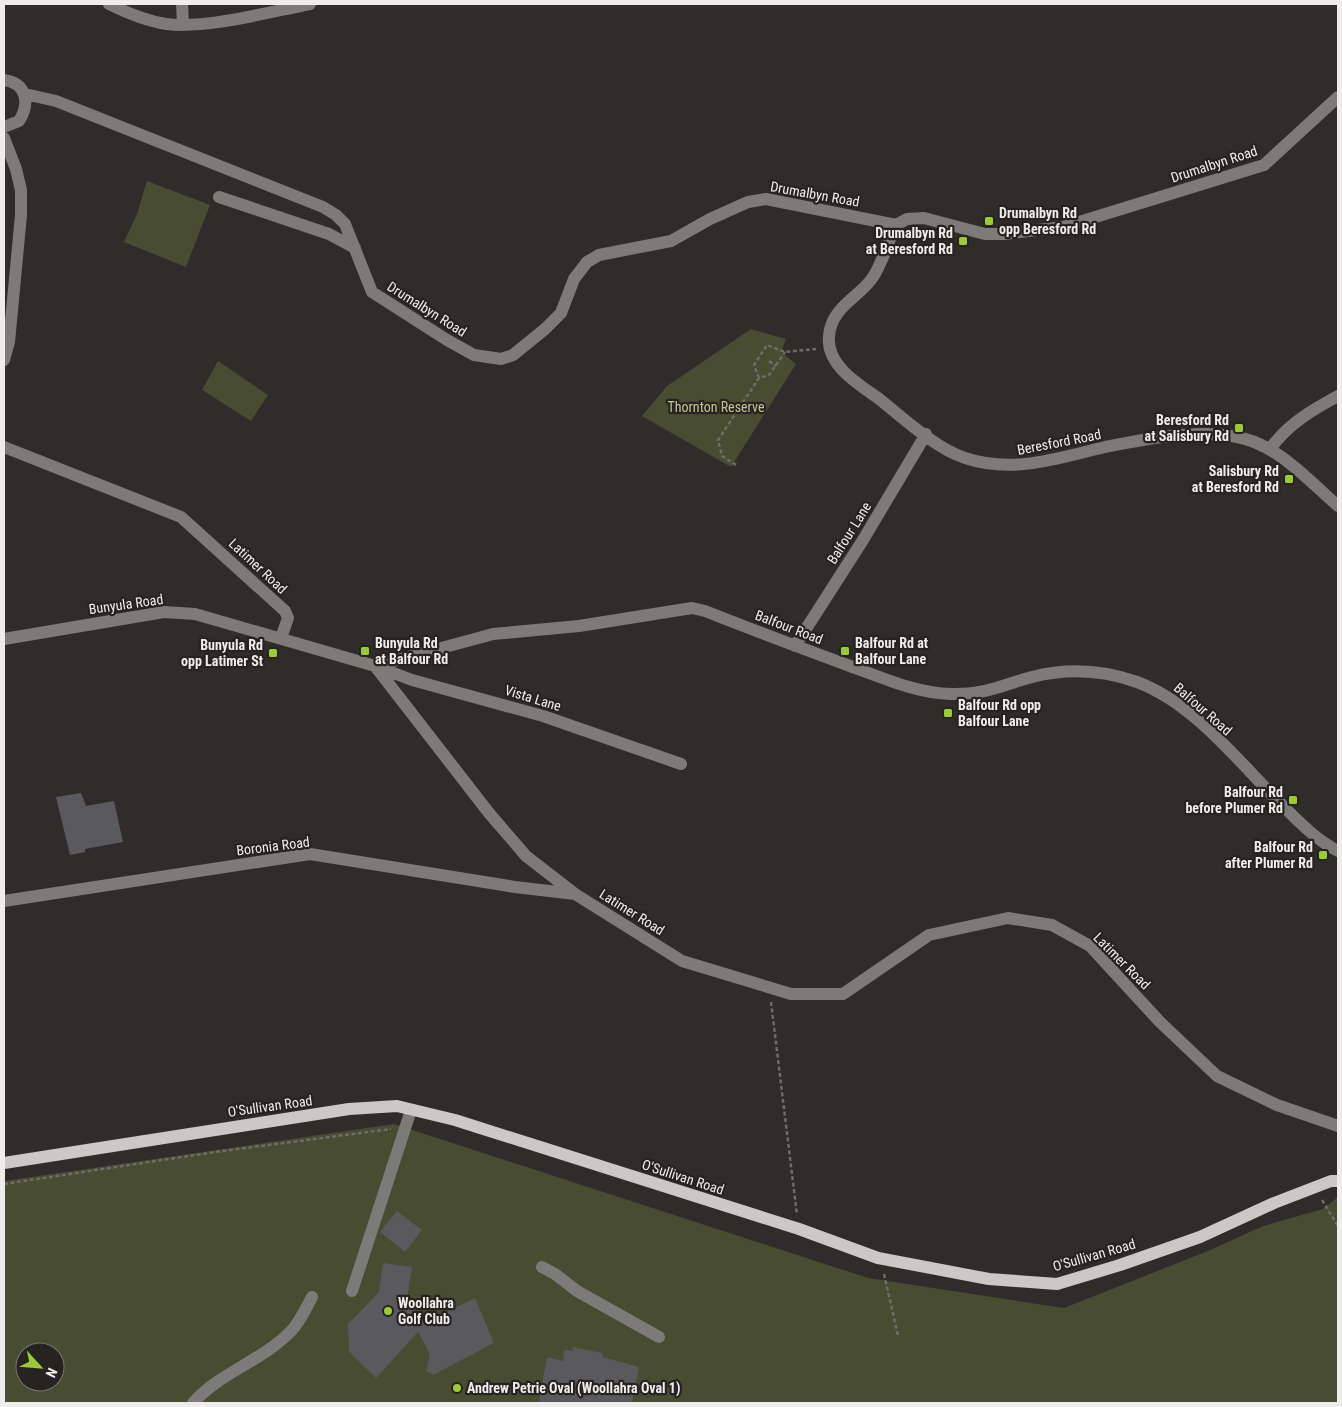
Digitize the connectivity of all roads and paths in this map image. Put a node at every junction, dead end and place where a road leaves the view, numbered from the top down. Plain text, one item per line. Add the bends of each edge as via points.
1 (109, 4) edge
2 (182, 4) edge
3 (310, 4) edge
4 (183, 24) junction
5 (4, 80) edge
6 (25, 94) junction
7 (1338, 96) edge
8 (6, 129) edge
9 (4, 138) edge
10 (219, 197) dead end
11 (896, 225) junction
12 (355, 248) junction
13 (830, 347) junction
14 (785, 352) junction
15 (4, 360) edge
16 (768, 361) dead end
17 (776, 366) junction
18 (759, 378) junction
19 (1338, 396) edge
20 (926, 434) junction
21 (4, 447) edge
22 (1270, 449) junction
23 (736, 466) dead end
24 (1338, 506) edge
25 (281, 638) junction
26 (4, 639) edge
27 (795, 646) junction
28 (376, 666) junction
29 (681, 764) dead end
30 (1338, 851) edge
31 (576, 894) junction
32 (4, 901) edge
33 (770, 988) junction
34 (411, 1110) junction
35 (1338, 1126) edge
36 (405, 1130) junction
37 (4, 1163) edge
38 (1338, 1181) edge
39 (4, 1184) edge
40 (1315, 1187) junction
41 (1338, 1226) edge
42 (799, 1229) junction
43 (881, 1258) junction
44 (542, 1267) dead end
45 (352, 1291) dead end
46 (312, 1297) dead end
47 (898, 1336) dead end
48 (659, 1337) dead end
49 (193, 1403) edge

1 - 4 street via 139,18
2 - 4 street
3 - 4 street via 233,19
5 - 6 street via 14,83
6 - 8 street via 25,111 20,121
6 - 12 street, Drumalbyn Road via 75,108 323,207 345,224
7 - 11 street, Drumalbyn Road via 1272,159 1257,168 1063,227 985,234 924,218 908,219
9 - 15 street via 21,190 9,342
10 - 12 street via 329,234
11 - 12 street, Drumalbyn Road via 766,199 748,202 670,241 598,255 587,262 574,280 561,313 530,344 501,359 474,355 372,292
11 - 13 street via 875,275 867,286 846,302 831,324
13 - 14 path
13 - 20 street, Beresford Road via 840,367 854,381
14 - 17 path
14 - 18 path via 767,345 754,365
16 - 17 path
17 - 18 path via 770,375
18 - 23 path via 718,440 722,456
19 - 22 street via 1293,423
20 - 22 street, Beresford Road via 962,458 1014,466 1042,463 1107,447 1193,435 1236,436
20 - 27 street, Balfour Lane
21 - 25 street, Latimer Road via 181,517 285,611 288,618
22 - 24 street, Beresford Road
25 - 26 street, Bunyula Road via 195,614 164,612
25 - 28 street
27 - 28 street, Balfour Road via 705,611 682,608 580,626 493,634
27 - 30 street, Balfour Road via 923,691 951,694 978,693 1032,677 1074,671 1112,675 1136,682 1160,692 1185,709 1297,819
28 - 29 street, Vista Lane via 412,680 543,716
28 - 31 street, Latimer Road via 526,856
31 - 32 street, Boronia Road via 310,854
31 - 33 street, Latimer Road via 682,961
33 - 35 street, Latimer Road via 791,994 843,994 930,935 1008,918 1052,926 1090,946 1160,1022 1217,1076 1277,1105
33 - 42 path
34 - 36 street
34 - 37 main road, O'Sullivan Road via 397,1106 349,1109
34 - 42 main road, O'Sullivan Road via 455,1120
36 - 39 path via 377,1129
36 - 45 street
38 - 40 main road, O'Sullivan Road
40 - 41 path
40 - 43 main road, O'Sullivan Road via 1200,1237 1057,1284 989,1279
42 - 43 main road, O'Sullivan Road
43 - 47 path
44 - 48 street via 577,1291
46 - 49 street via 301,1319 284,1338 212,1385

